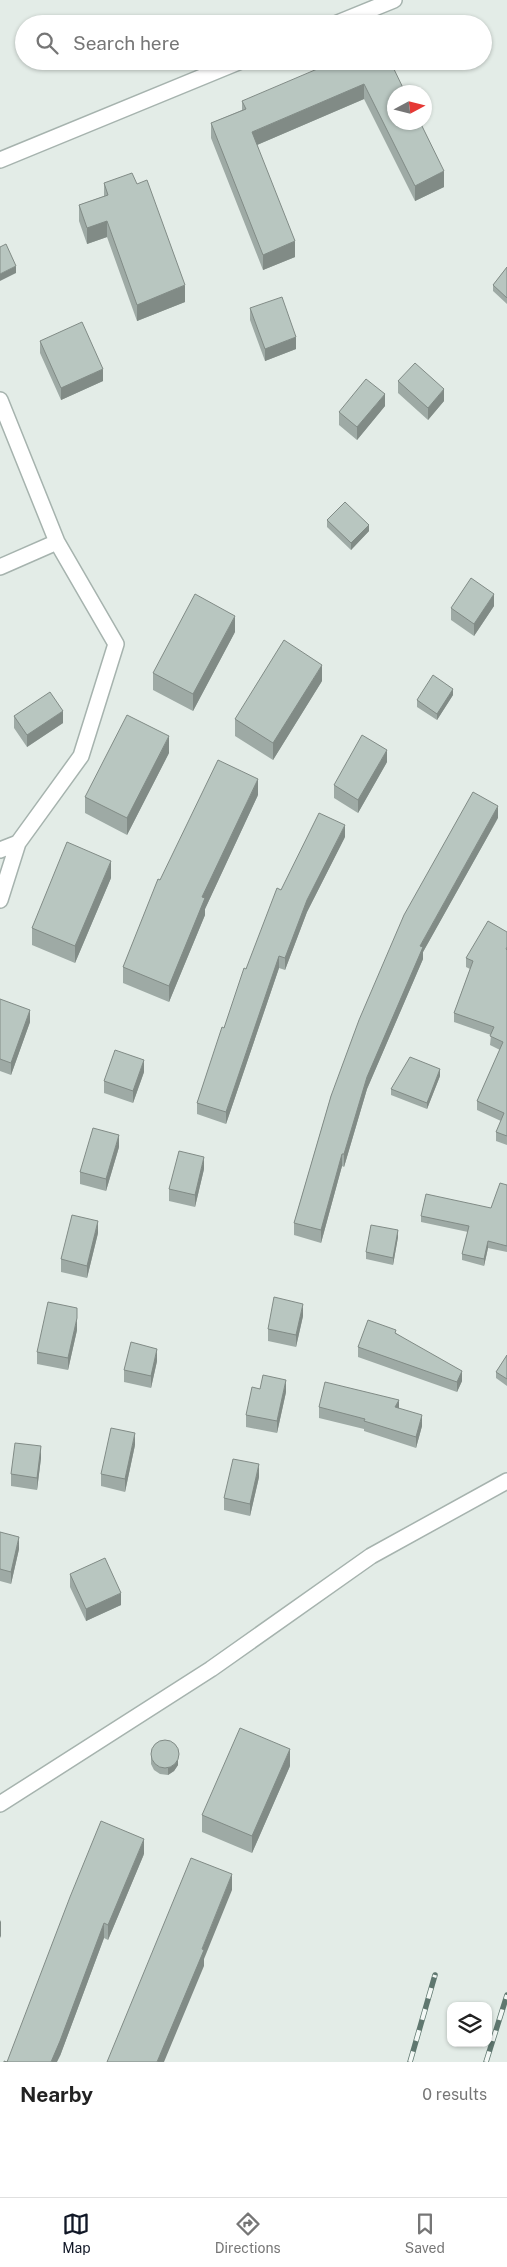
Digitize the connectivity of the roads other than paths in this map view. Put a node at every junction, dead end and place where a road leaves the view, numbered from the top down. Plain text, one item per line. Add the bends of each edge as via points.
1 (394, 0) edge
2 (357, 15) edge
3 (219, 70) edge
4 (0, 160) edge
5 (0, 400) edge
6 (57, 542) junction
7 (0, 567) edge
8 (18, 843) junction
9 (0, 850) edge
10 (0, 900) edge
11 (507, 1481) edge
12 (0, 1804) edge

1 - 2 street
3 - 4 street
5 - 6 street
6 - 7 street
6 - 8 street via 116,644 81,756
8 - 9 street
8 - 10 street
11 - 12 street via 371,1556 211,1669

